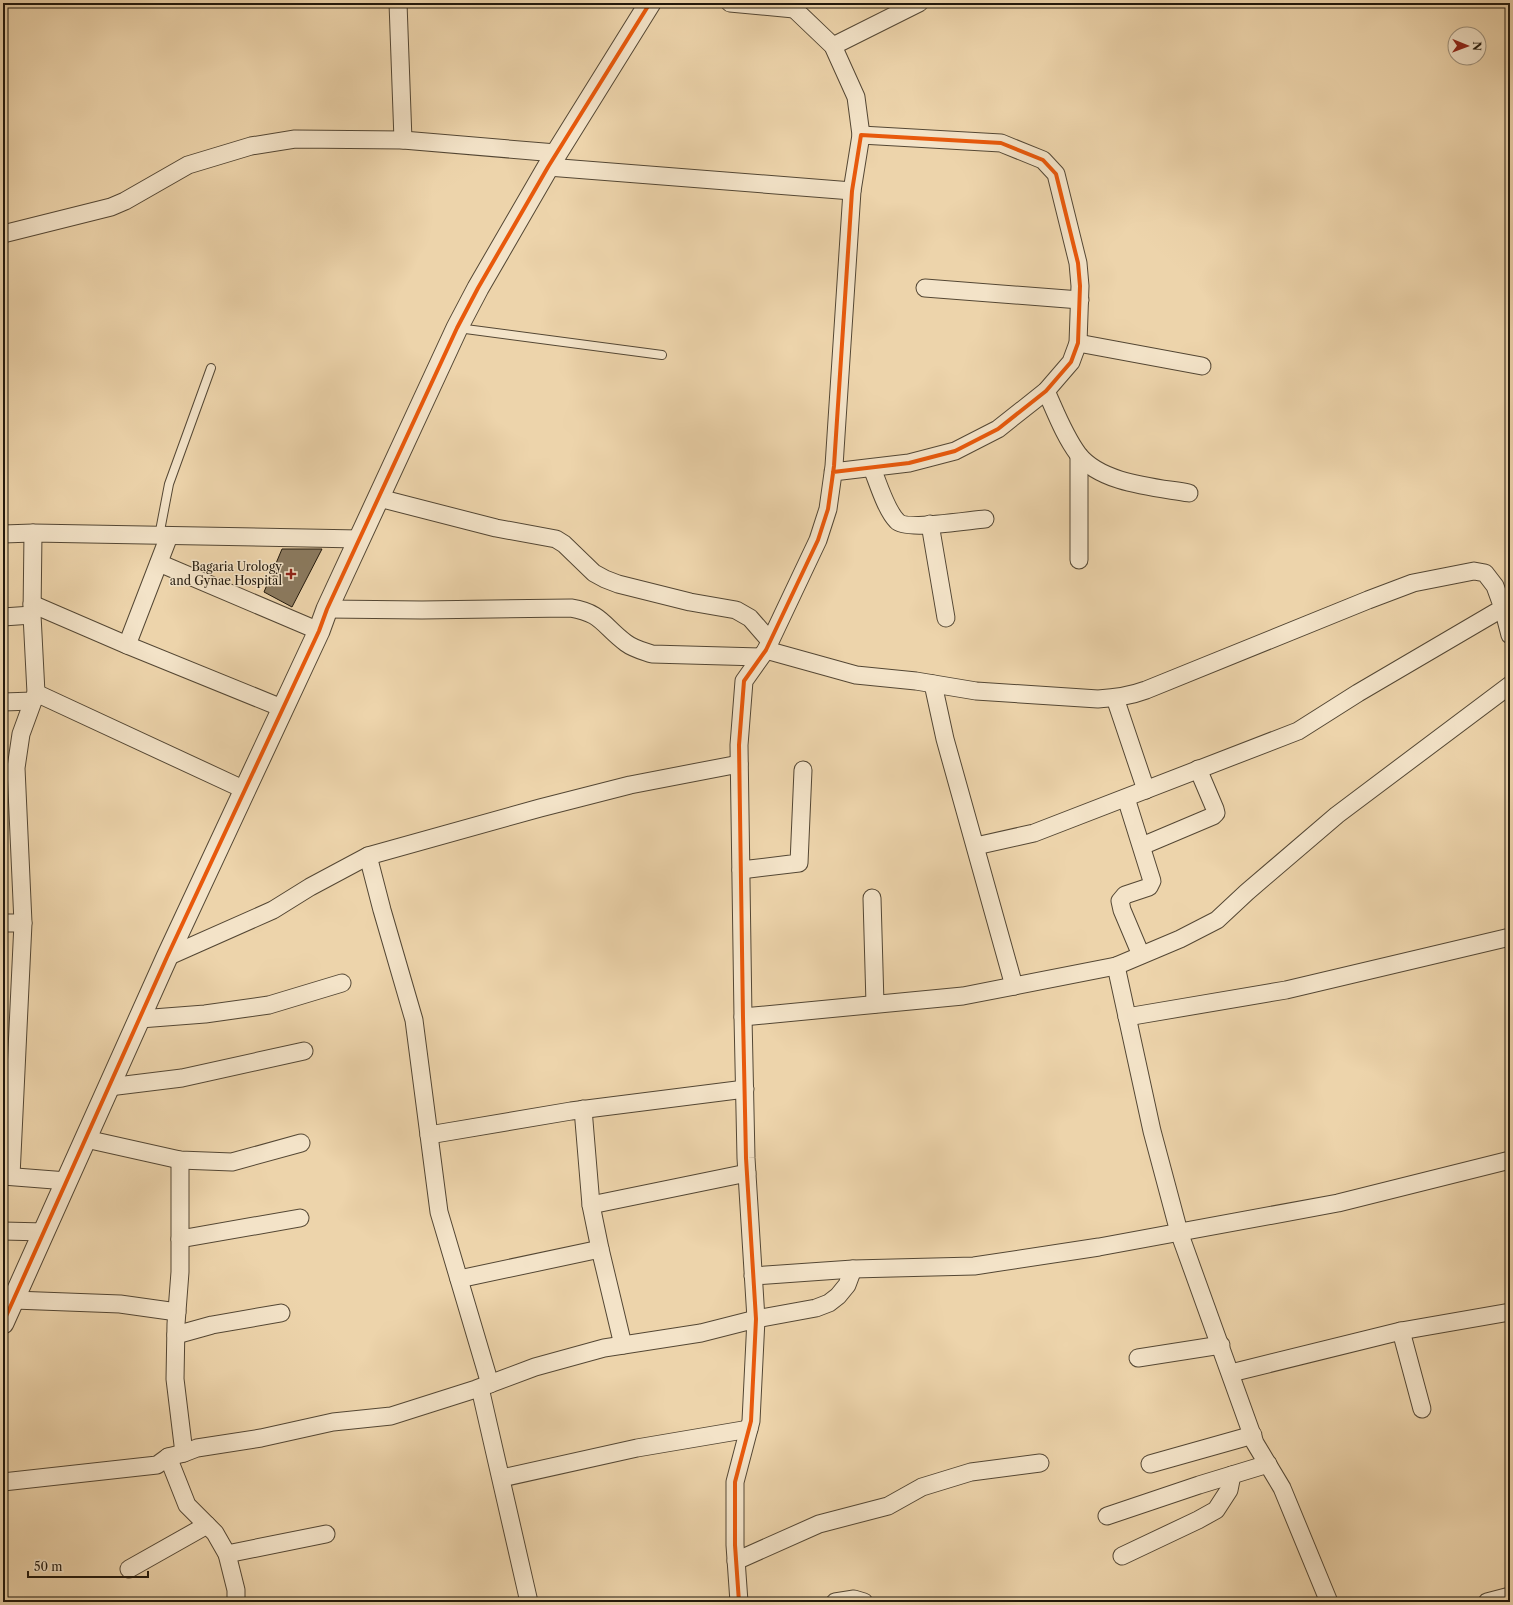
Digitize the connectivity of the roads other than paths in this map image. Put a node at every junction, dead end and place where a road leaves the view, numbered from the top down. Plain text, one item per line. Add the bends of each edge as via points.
1 (398, 3) edge
2 (650, 3) edge
3 (730, 3) edge
4 (919, 3) edge
5 (791, 6) edge
6 (833, 46) junction
7 (861, 135) junction
8 (403, 140) junction
9 (552, 160) junction
10 (852, 191) junction
11 (3, 234) edge
12 (925, 288) dead end
13 (1080, 300) junction
14 (457, 328) junction
15 (1078, 343) junction
16 (662, 355) dead end
17 (1202, 366) dead end
18 (211, 368) dead end
19 (1046, 391) junction
20 (1079, 456) junction
21 (872, 468) junction
22 (833, 472) junction
23 (1189, 493) dead end
24 (379, 498) junction
25 (985, 519) dead end
26 (930, 524) junction
27 (33, 533) junction
28 (3, 534) edge
29 (164, 536) junction
30 (359, 539) junction
31 (1079, 560) dead end
32 (159, 563) junction
33 (1506, 606) edge
34 (32, 609) junction
35 (327, 609) junction
36 (3, 617) edge
37 (946, 618) dead end
38 (319, 631) junction
39 (1510, 635) edge
40 (127, 645) junction
41 (765, 649) junction
42 (933, 684) junction
43 (1510, 685) edge
44 (34, 697) junction
45 (1115, 698) junction
46 (3, 702) edge
47 (282, 708) junction
48 (739, 764) junction
49 (1198, 769) junction
50 (803, 770) dead end
51 (245, 790) junction
52 (1146, 790) junction
53 (1126, 798) junction
54 (976, 846) junction
55 (1142, 846) junction
56 (368, 856) junction
57 (740, 870) junction
58 (872, 898) dead end
59 (3, 923) edge
60 (23, 923) junction
61 (1510, 937) edge
62 (1141, 955) junction
63 (167, 957) junction
64 (1116, 966) junction
65 (342, 984) dead end
66 (1014, 986) junction
67 (875, 1004) junction
68 (743, 1017) junction
69 (1127, 1017) junction
70 (140, 1019) junction
71 (304, 1051) dead end
72 (109, 1087) junction
73 (745, 1089) junction
74 (583, 1109) junction
75 (8, 1132) edge
76 (429, 1135) junction
77 (86, 1138) junction
78 (301, 1143) dead end
79 (180, 1160) junction
80 (1510, 1160) edge
81 (747, 1173) junction
82 (7, 1176) edge
83 (67, 1181) junction
84 (591, 1205) junction
85 (300, 1218) dead end
86 (3, 1231) edge
87 (45, 1232) junction
88 (1179, 1232) junction
89 (180, 1239) junction
90 (600, 1249) junction
91 (853, 1269) junction
92 (753, 1276) junction
93 (459, 1279) junction
94 (14, 1300) junction
95 (177, 1312) junction
96 (1510, 1312) edge
97 (281, 1313) dead end
98 (756, 1319) junction
99 (3, 1323) edge
100 (1400, 1331) junction
101 (176, 1335) junction
102 (623, 1345) junction
103 (1221, 1345) junction
104 (1138, 1358) dead end
105 (1231, 1372) junction
106 (485, 1386) junction
107 (1422, 1409) dead end
108 (749, 1429) junction
109 (1253, 1435) junction
110 (184, 1453) junction
111 (168, 1457) junction
112 (1040, 1462) dead end
113 (1150, 1464) dead end
114 (1268, 1464) junction
115 (1232, 1475) junction
116 (502, 1478) junction
117 (3, 1482) edge
118 (1107, 1516) dead end
119 (207, 1525) junction
120 (326, 1534) dead end
121 (226, 1554) junction
122 (1122, 1556) dead end
123 (736, 1561) junction
124 (129, 1569) dead end
125 (1510, 1596) edge
126 (236, 1602) edge
127 (529, 1602) edge
128 (739, 1602) edge
129 (835, 1602) edge
130 (864, 1602) edge
131 (1329, 1602) edge
132 (1487, 1602) edge

1 - 8 street
2 - 9 street
3 - 5 street
4 - 6 street
5 - 6 street
6 - 7 street via 856,97
7 - 10 street
7 - 13 street via 1001,143 1043,160 1056,174 1065,208 1078,263
8 - 9 street
8 - 11 street via 295,139 251,146 188,165 111,207
9 - 10 street
9 - 14 street
10 - 22 street
12 - 13 street
13 - 15 street
14 - 16 lane
14 - 24 street
15 - 17 street
15 - 19 street via 1071,362
18 - 29 lane via 169,484
19 - 20 street via 1067,437
19 - 21 street via 998,429 955,452 909,464
20 - 23 street via 1092,466 1130,483
20 - 31 street
21 - 22 street
21 - 26 street via 896,521 907,526
22 - 41 street via 828,508 818,540
24 - 30 street
24 - 41 street via 496,528 556,539 594,573 605,579 690,602 736,610 750,618
25 - 26 street
26 - 37 street
27 - 28 street
27 - 29 street
27 - 34 street
29 - 30 street
29 - 32 street
30 - 35 street
32 - 38 street
32 - 40 street
33 - 39 street
33 - 45 street via 1485,573 1474,571 1434,578 1368,600 1146,690
33 - 49 street via 1298,731
34 - 36 street
34 - 40 street
34 - 44 street
35 - 38 street
35 - 41 street via 571,608 586,610 599,617 626,643 652,654
38 - 47 street
40 - 47 street
41 - 42 street via 856,675
41 - 48 street via 744,681
42 - 45 street via 976,691
42 - 54 street via 945,739
43 - 62 street via 1337,815 1217,920
44 - 46 street
44 - 51 street
44 - 60 street via 21,734 16,768
45 - 52 street
47 - 51 street
48 - 56 street via 630,785
48 - 57 street
49 - 52 street
49 - 55 street via 1216,813
50 - 57 street via 799,863
51 - 63 street
52 - 53 street
53 - 54 street via 1034,833
53 - 55 street
54 - 66 street
55 - 62 street via 1152,877 1151,885 1125,895 1120,901
56 - 63 street via 273,910
56 - 76 street via 414,1020
57 - 68 street
58 - 67 street
59 - 60 street
60 - 75 street
61 - 69 street via 1286,990
62 - 64 street
63 - 70 street
64 - 66 street
64 - 69 street
65 - 70 street via 269,1005 205,1014
66 - 67 street via 963,996
67 - 68 street
68 - 73 street
69 - 88 street via 1152,1131
70 - 72 street
71 - 72 street via 182,1078
72 - 77 street
73 - 74 street
73 - 81 street
74 - 76 street
74 - 84 street
75 - 82 street
76 - 93 street via 439,1212
77 - 79 street
77 - 83 street
78 - 79 street via 232,1162
79 - 89 street
80 - 88 street via 1338,1203
81 - 84 street
81 - 92 street
82 - 83 street
83 - 87 street
84 - 90 street
85 - 89 street
86 - 87 street
87 - 94 street
88 - 91 street via 974,1266
88 - 103 street
89 - 95 street
90 - 93 street
90 - 102 street
91 - 92 street
91 - 98 street via 847,1285 829,1303 816,1308
92 - 98 street
93 - 106 street
94 - 95 street via 120,1304
94 - 99 street
95 - 101 street
96 - 100 street
97 - 101 street via 212,1325
98 - 102 street via 701,1333
98 - 108 street
100 - 105 street
100 - 107 street
101 - 110 street via 175,1379
102 - 106 street via 535,1368
103 - 104 street
103 - 105 street
105 - 109 street
106 - 110 street via 391,1416 333,1422 261,1438 197,1448
106 - 116 street
108 - 116 street via 637,1448
108 - 123 street via 735,1482
109 - 113 street
109 - 114 street
110 - 111 street
111 - 117 street via 157,1465
111 - 119 street via 187,1504
112 - 123 street via 971,1472 922,1486 888,1506 819,1524
114 - 115 street
114 - 131 street via 1282,1488
115 - 118 street
115 - 122 street via 1229,1490 1216,1510
116 - 127 street
119 - 121 street
119 - 124 street
120 - 121 street
121 - 126 street via 236,1590
123 - 128 street
125 - 132 street
129 - 130 street via 854,1599

